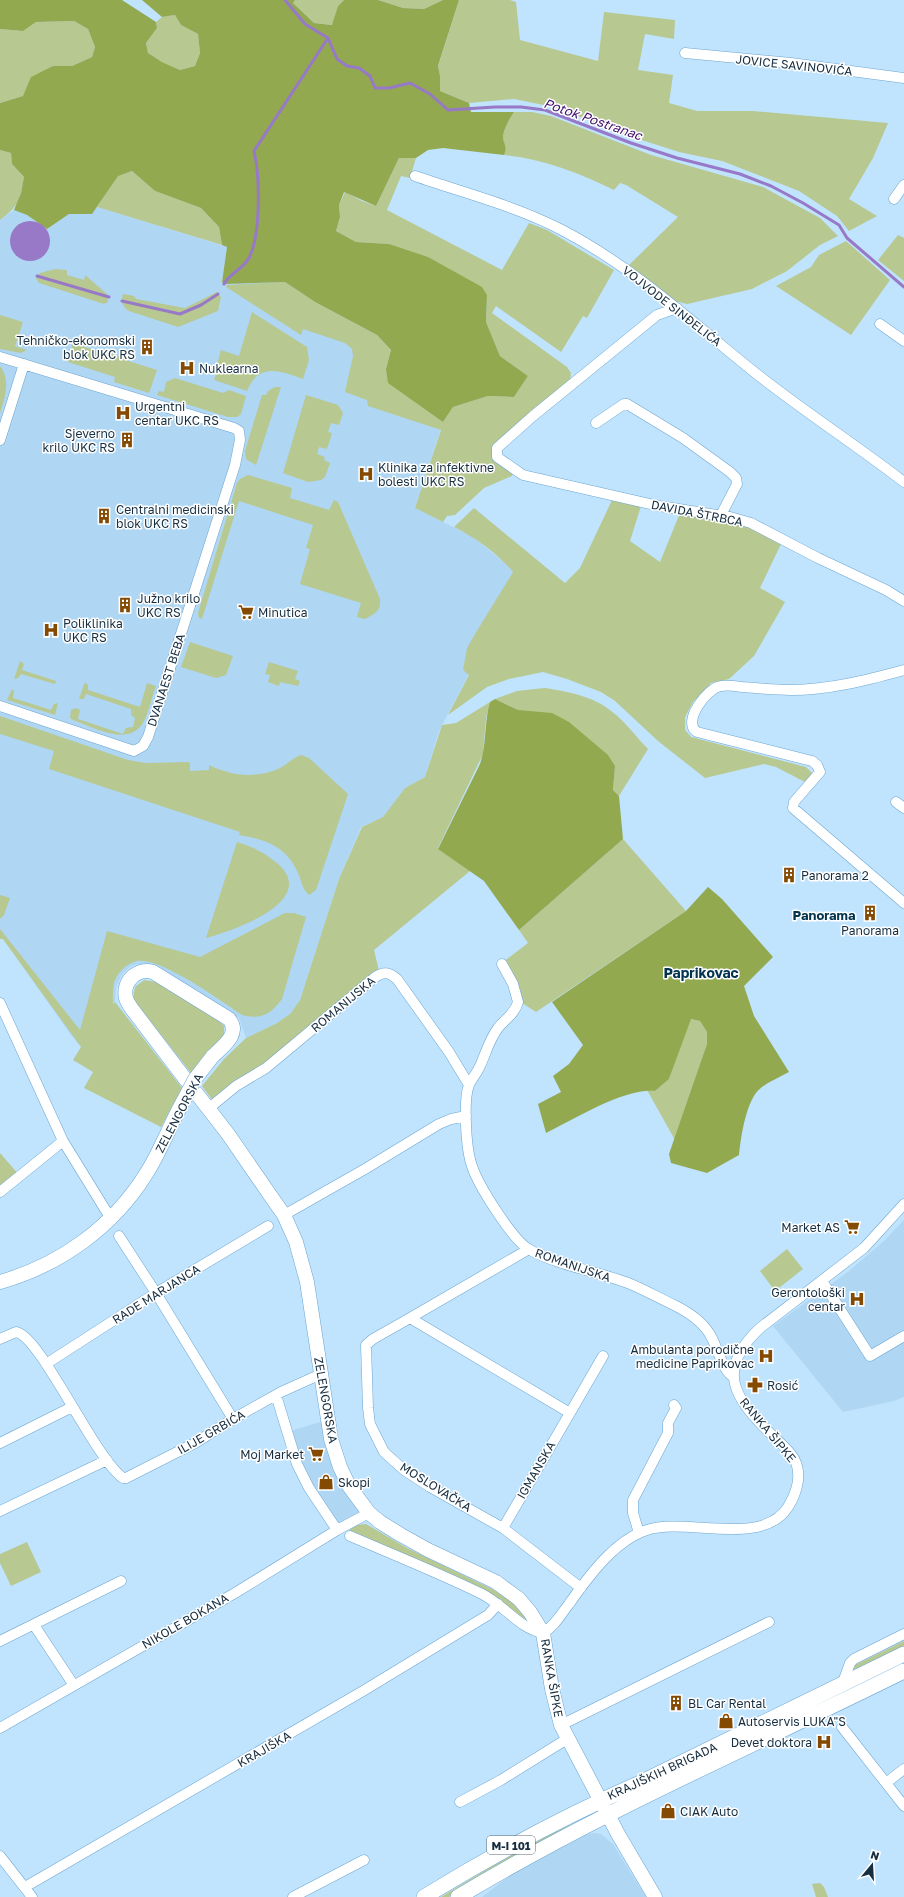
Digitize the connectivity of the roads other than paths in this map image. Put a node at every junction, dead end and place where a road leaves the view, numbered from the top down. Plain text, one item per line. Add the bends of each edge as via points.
1 (685, 53) dead end
2 (904, 78) edge
3 (415, 176) dead end
4 (904, 185) edge
5 (894, 199) dead end
6 (676, 308) junction
7 (880, 324) dead end
8 (904, 341) edge
9 (0, 357) edge
10 (24, 364) junction
11 (596, 424) dead end
12 (0, 440) edge
13 (904, 482) edge
14 (721, 515) junction
15 (904, 601) edge
16 (904, 670) edge
17 (0, 706) edge
18 (904, 903) edge
19 (502, 964) dead end
20 (0, 1003) edge
21 (186, 1080) dead end
22 (469, 1085) junction
23 (197, 1094) dead end
24 (208, 1109) junction
25 (466, 1116) junction
26 (63, 1142) junction
27 (0, 1192) edge
28 (904, 1204) edge
29 (284, 1215) junction
30 (111, 1218) junction
31 (268, 1226) dead end
32 (119, 1236) dead end
33 (529, 1249) junction
34 (822, 1281) junction
35 (0, 1282) edge
36 (156, 1293) junction
37 (410, 1318) junction
38 (904, 1336) edge
39 (0, 1339) edge
40 (603, 1356) dead end
41 (46, 1364) junction
42 (321, 1374) junction
43 (734, 1377) junction
44 (276, 1395) junction
45 (674, 1405) dead end
46 (72, 1407) junction
47 (570, 1413) junction
48 (233, 1419) junction
49 (0, 1442) edge
50 (107, 1460) junction
51 (0, 1511) edge
52 (369, 1513) junction
53 (503, 1528) junction
54 (337, 1530) junction
55 (639, 1532) junction
56 (350, 1536) dead end
57 (121, 1581) dead end
58 (581, 1588) junction
59 (498, 1604) junction
60 (769, 1622) dead end
61 (34, 1625) junction
62 (543, 1633) junction
63 (904, 1634) edge
64 (0, 1641) edge
65 (904, 1654) edge
66 (904, 1671) edge
67 (73, 1684) junction
68 (842, 1685) junction
69 (560, 1725) junction
70 (842, 1727) dead end
71 (0, 1728) edge
72 (567, 1739) junction
73 (904, 1769) edge
74 (886, 1783) junction
75 (600, 1800) junction
76 (460, 1802) dead end
77 (904, 1806) edge
78 (608, 1814) junction
79 (0, 1856) edge
80 (364, 1860) dead end
81 (25, 1888) junction
82 (32, 1897) edge
83 (293, 1897) edge
84 (424, 1897) edge
85 (458, 1897) edge
86 (654, 1897) edge

1 - 2 street, JOVICE SAVINOVIĆA via 791,63
3 - 6 street, VOJVODE SINĐELIĆA via 531,216 563,230 628,269
4 - 5 street
6 - 13 street, VOJVODE SINĐELIĆA via 759,376
6 - 14 street, DAVIDA ŠTRBCA via 657,315 533,416 498,448 497,457 523,475 659,506
7 - 8 street
9 - 10 street, DVANAEST BEBA
10 - 12 street
10 - 17 street, DVANAEST BEBA via 234,428 239,431 240,440 235,465 192,602 143,746 134,751
11 - 14 street via 627,404 683,438 730,472 736,478 737,484
14 - 15 street, DAVIDA ŠTRBCA via 751,523
16 - 18 street via 813,690 720,686 712,689 694,712 692,727 697,732 812,761 817,765 820,772 794,802 793,808
19 - 22 street, ROMANIJSKA via 515,988 518,1002 514,1011 493,1036
20 - 26 street
21 - 30 street, ZELENGORSKA, bridge via 126,999 125,988 130,978 142,971 152,972 229,1019 234,1032 195,1079 146,1174
22 - 24 street, ROMANIJSKA via 397,979 392,974 384,973 374,978 266,1068 236,1086
22 - 25 street, ROMANIJSKA
23 - 24 street, ZELENGORSKA
24 - 29 street, ZELENGORSKA
25 - 29 street via 439,1124
25 - 33 street, ROMANIJSKA via 468,1152 472,1168 508,1226
26 - 27 street
26 - 30 street
28 - 34 street, RANKA ŠIPKE via 864,1248
29 - 42 street, ZELENGORSKA via 296,1242 307,1282
30 - 35 street, ZELENGORSKA via 94,1234 45,1265
31 - 36 street, RADE MARJANCA
32 - 36 street
33 - 37 street
33 - 43 street, ROMANIJSKA via 627,1283 690,1314 710,1334 727,1373
34 - 38 street via 870,1356
34 - 43 street, RANKA ŠIPKE via 750,1338 738,1354
36 - 41 street, RADE MARJANCA
36 - 48 street
37 - 47 street
37 - 53 street, MOSLOVAČKA via 366,1345 368,1408 373,1430 384,1452 404,1470
39 - 41 street, ILIJE GRBIĆA via 20,1333
40 - 47 street, IGMANSKA
41 - 46 street, ILIJE GRBIĆA
42 - 44 street, ILIJE GRBIĆA
42 - 52 street, ZELENGORSKA via 331,1439 340,1467 349,1486
43 - 55 street, RANKA ŠIPKE via 743,1404 790,1453 797,1465 797,1485 788,1506 780,1516 769,1522 745,1529 672,1526
44 - 48 street, ILIJE GRBIĆA
44 - 54 street via 297,1464 309,1488
45 - 55 street via 676,1408 668,1423 668,1433 633,1500 633,1513
46 - 49 street
46 - 50 street, ILIJE GRBIĆA
47 - 53 street, IGMANSKA
48 - 50 street, ILIJE GRBIĆA via 195,1443 126,1478 122,1478
50 - 51 street
52 - 54 street, NIKOLE BOKANA
52 - 62 street, ZELENGORSKA via 401,1536 506,1588 525,1605
53 - 58 street, MOSLOVAČKA
54 - 67 street, NIKOLE BOKANA via 235,1593
55 - 58 street, RANKA ŠIPKE via 612,1552
56 - 59 street via 463,1585
57 - 61 street
58 - 62 street, RANKA ŠIPKE via 551,1627
59 - 62 street via 534,1632
59 - 81 street, KRAJIŠKA via 488,1614 363,1691
60 - 69 street, RANKA ŠIPKE
61 - 64 street
61 - 67 street
62 - 69 street, RANKA ŠIPKE
63 - 68 street via 854,1659
65 - 68 main road, KRAJIŠKIH BRIGADA / M-I 101
66 - 78 main road, KRAJIŠKIH BRIGADA / M-I 101
67 - 71 street, NIKOLE BOKANA
68 - 75 main road, KRAJIŠKIH BRIGADA / M-I 101
69 - 72 street, RANKA ŠIPKE
70 - 74 street
72 - 75 street, RANKA ŠIPKE
72 - 76 street
73 - 74 street
74 - 77 street
75 - 78 street, RANKA ŠIPKE
75 - 84 main road, KRAJIŠKIH BRIGADA / M-I 101 via 512,1845
78 - 85 main road, KRAJIŠKIH BRIGADA / M-I 101
78 - 86 street, RANKA ŠIPKE
79 - 81 street
80 - 83 street
81 - 82 street

